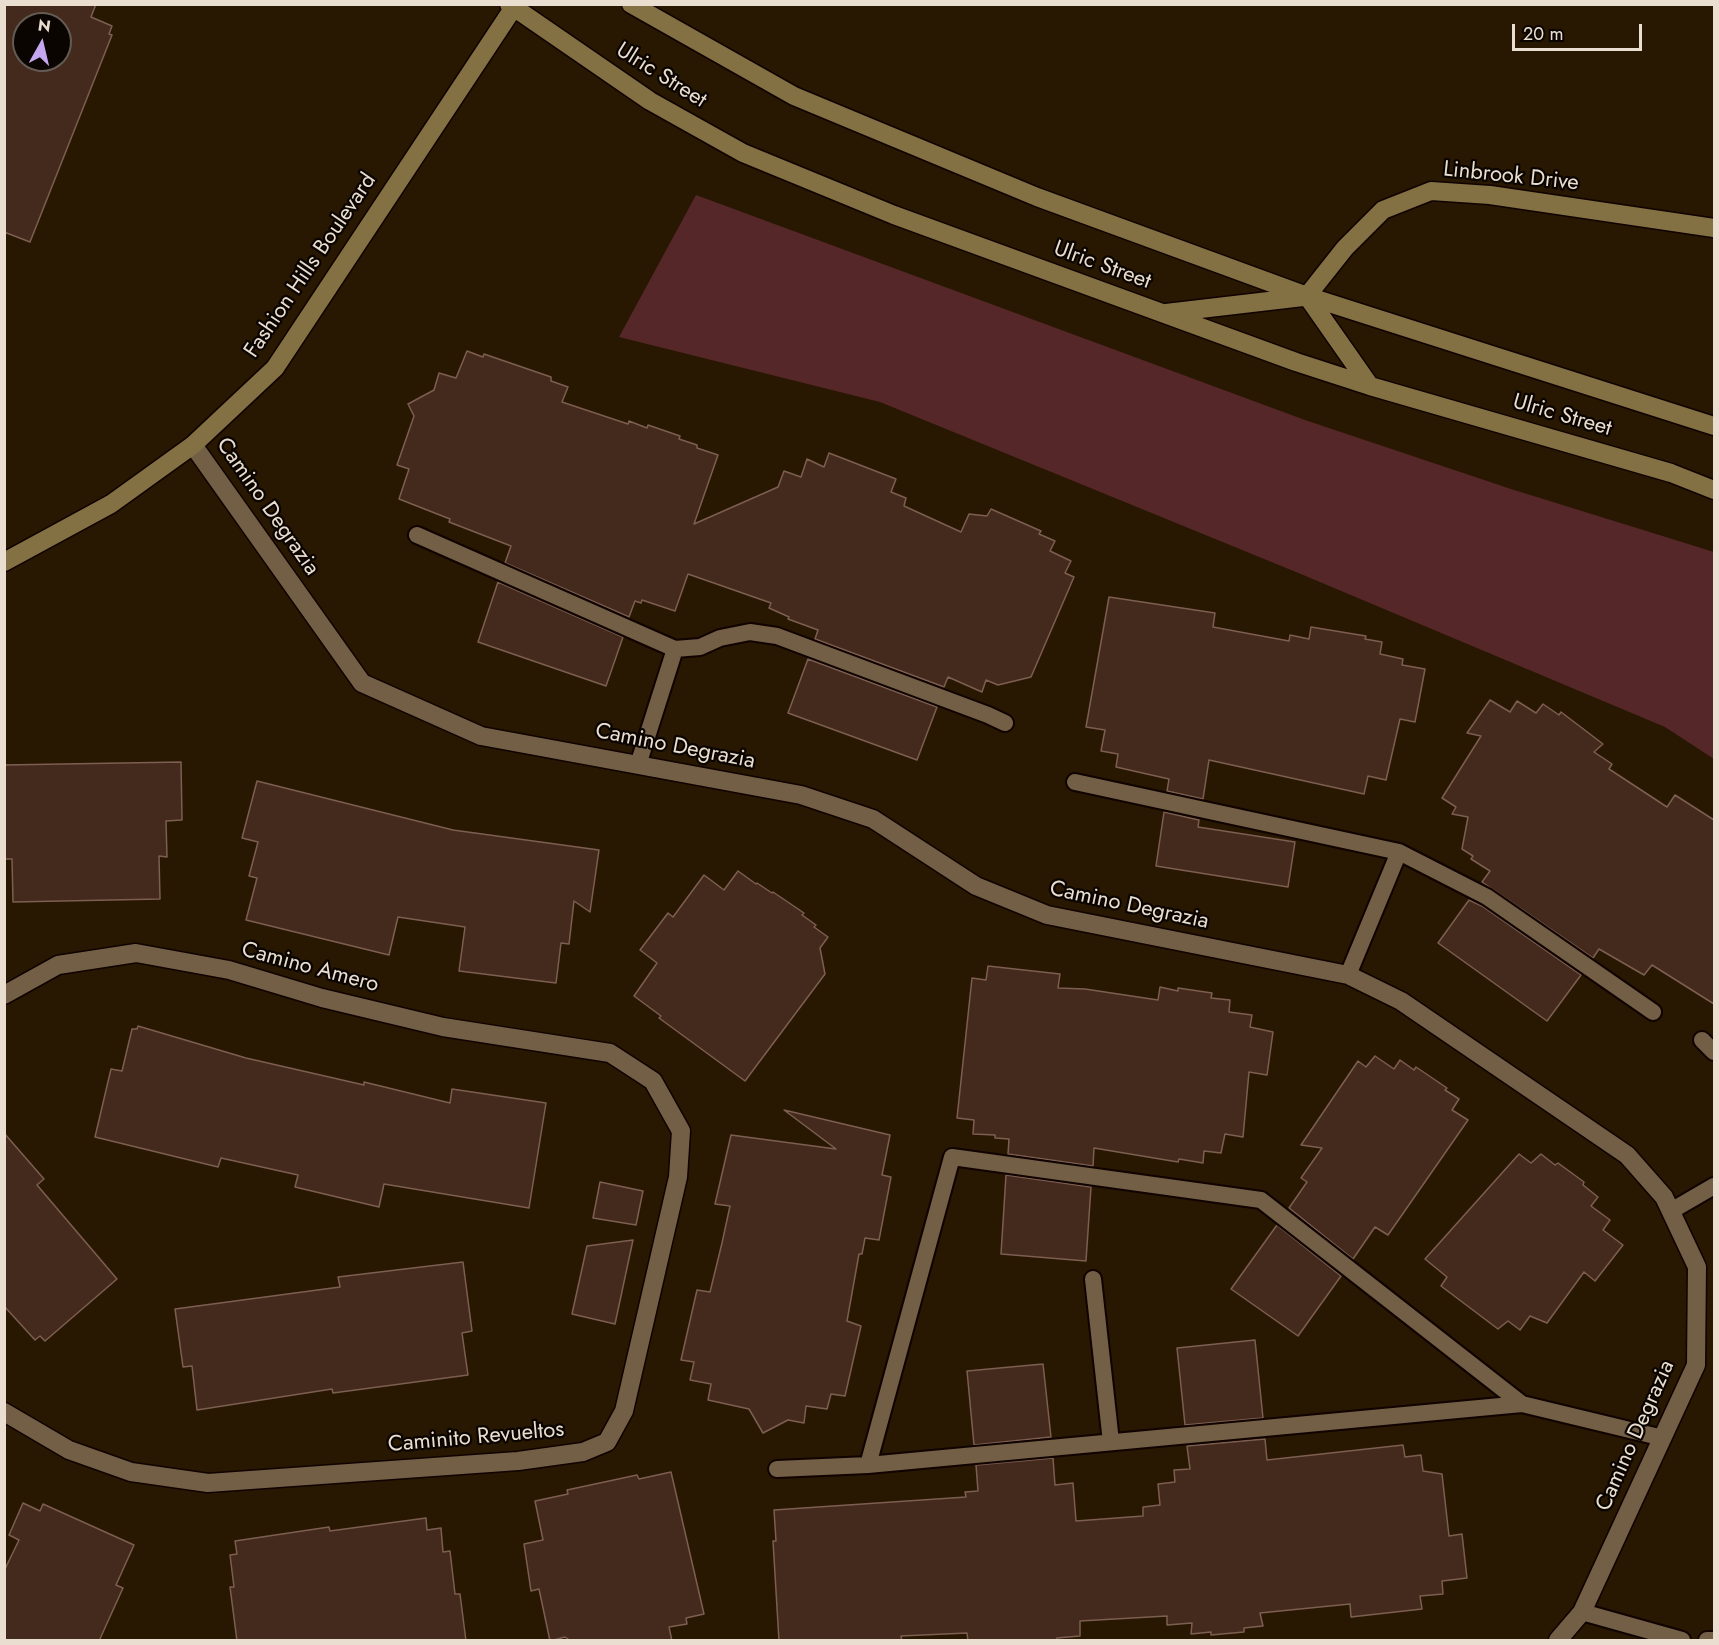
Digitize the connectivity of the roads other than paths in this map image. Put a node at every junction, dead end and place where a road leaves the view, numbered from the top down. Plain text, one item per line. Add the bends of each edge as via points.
1 (631, 4) edge
2 (512, 6) edge
3 (1714, 228) edge
4 (1307, 296) junction
5 (1160, 313) junction
6 (1370, 386) junction
7 (1714, 426) edge
8 (193, 445) junction
9 (1714, 490) edge
10 (417, 535) dead end
11 (4, 562) edge
12 (675, 649) junction
13 (1005, 723) dead end
14 (638, 765) junction
15 (1076, 782) dead end
16 (1399, 852) junction
17 (1348, 975) junction
18 (4, 995) edge
19 (1653, 1012) dead end
20 (610, 1053) joint
21 (1714, 1186) edge
22 (1671, 1211) junction
23 (1093, 1279) dead end
24 (1522, 1404) junction
25 (4, 1412) edge
26 (1663, 1438) junction
27 (1111, 1442) junction
28 (868, 1465) junction
29 (777, 1469) dead end
30 (1582, 1612) junction
31 (1714, 1640) edge
32 (1558, 1641) edge
33 (1682, 1641) edge
34 (1707, 1641) edge

1 - 4 main road, Ulric Street via 794,96 1036,197
2 - 5 main road, Ulric Street via 650,100 743,153 894,215
2 - 8 main road, Fashion Hills Boulevard via 275,368
3 - 4 main road, Linbrook Drive via 1490,195 1431,191 1383,210 1345,248
4 - 5 main road
4 - 6 main road
4 - 7 main road, Ulric Street
5 - 6 main road, Ulric Street
6 - 9 main road, Ulric Street via 1671,472
8 - 11 main road, Fashion Hills Boulevard via 111,504
8 - 14 street, Camino Degrazia via 362,683 481,736
10 - 12 lane
12 - 13 lane via 700,647 750,632 777,636
12 - 14 lane
14 - 17 street, Camino Degrazia via 801,795 873,819 976,886 1047,915
15 - 16 lane
16 - 17 lane
16 - 19 lane via 1487,897
17 - 22 street, Camino Degrazia via 1401,1001 1628,1155
18 - 20 street, Camino Amero via 58,965 136,953 229,970 322,998 443,1027
20 - 25 street, Caminito Revueltos via 653,1082 681,1131 678,1177 627,1400 607,1442 583,1452 518,1461 208,1482 131,1472 69,1450
21 - 22 lane
22 - 26 street, Camino Degrazia via 1696,1267 1696,1365
23 - 27 lane
24 - 26 lane
24 - 27 lane
24 - 28 lane via 1261,1200 952,1157
26 - 30 street, Camino Degrazia
27 - 28 lane
28 - 29 lane
30 - 32 street, Camino Degrazia
30 - 33 lane
31 - 34 lane

